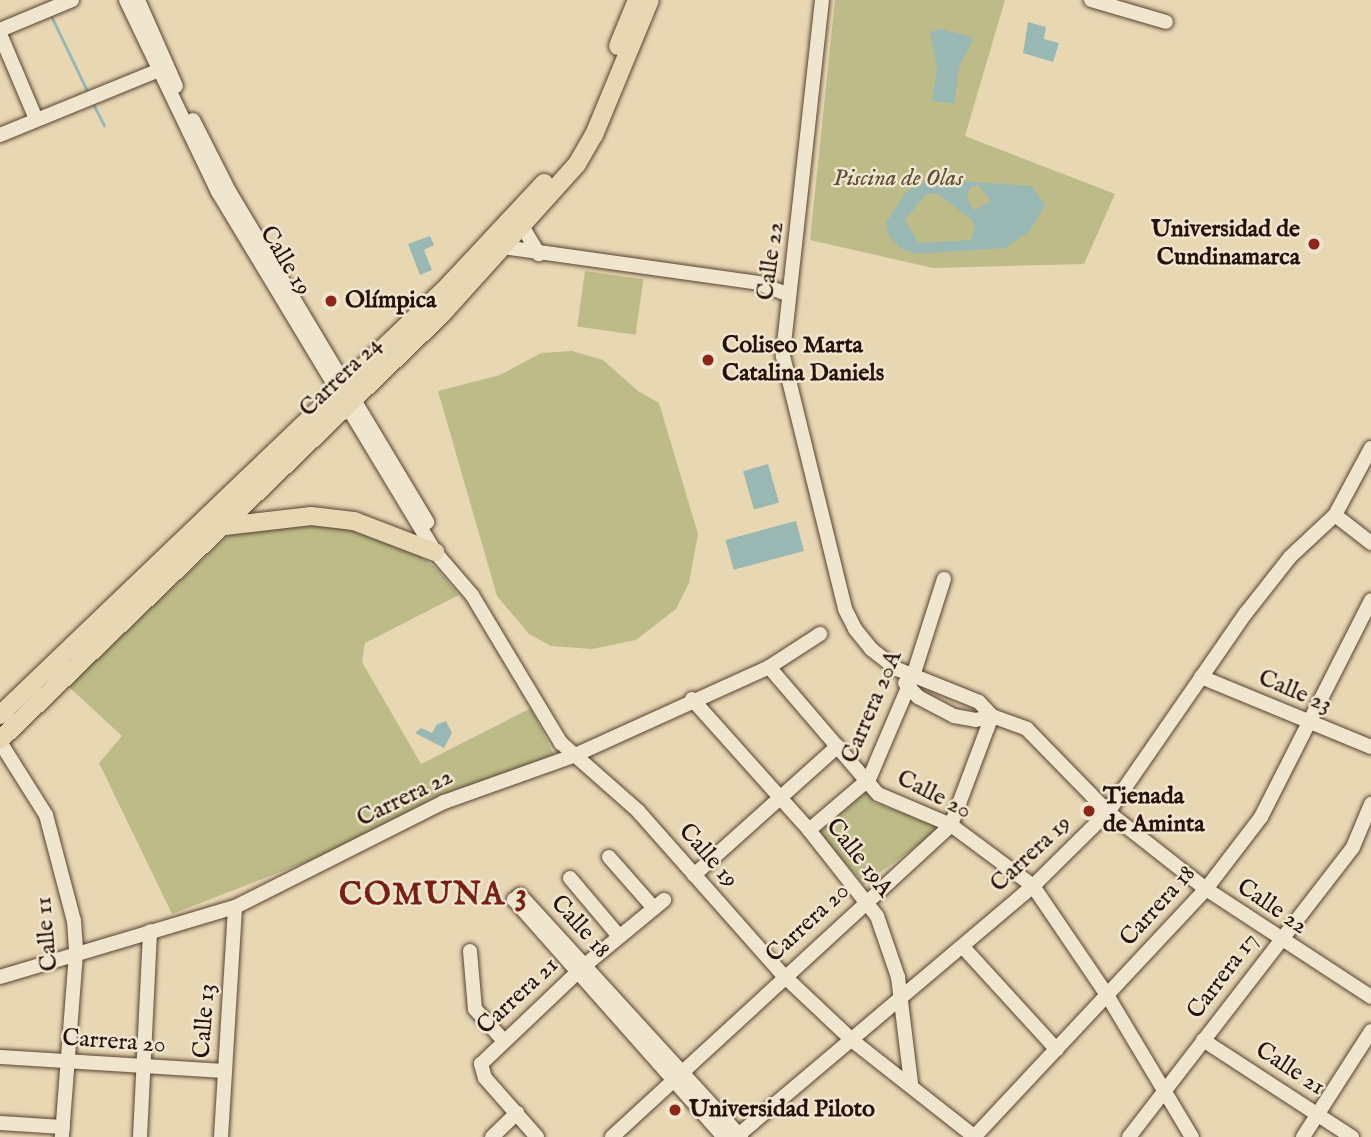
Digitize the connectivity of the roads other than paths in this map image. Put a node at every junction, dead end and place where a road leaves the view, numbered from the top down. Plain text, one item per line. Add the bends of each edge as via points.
1 (72, 0) edge
2 (126, 0) edge
3 (138, 0) edge
4 (636, 0) edge
5 (650, 0) edge
6 (822, 0) edge
7 (1091, 0) edge
8 (1166, 22) dead end
9 (0, 32) edge
10 (163, 69) junction
11 (36, 119) junction
12 (0, 135) edge
13 (522, 226) junction
14 (503, 247) junction
15 (539, 254) junction
16 (789, 295) junction
17 (346, 395) junction
18 (1371, 449) edge
19 (390, 468) junction
20 (1335, 515) junction
21 (225, 526) junction
22 (1371, 543) edge
23 (435, 552) junction
24 (450, 567) junction
25 (944, 579) dead end
26 (1371, 600) edge
27 (820, 634) dead end
28 (769, 667) junction
29 (1202, 677) junction
30 (911, 682) junction
31 (692, 699) junction
32 (0, 715) edge
33 (992, 716) junction
34 (1308, 724) junction
35 (0, 741) edge
36 (838, 746) junction
37 (1371, 747) edge
38 (573, 756) junction
39 (869, 779) junction
40 (780, 801) junction
41 (1371, 804) edge
42 (1108, 812) junction
43 (951, 825) junction
44 (809, 830) junction
45 (609, 857) dead end
46 (694, 875) junction
47 (570, 878) dead end
48 (1033, 886) junction
49 (1206, 889) junction
50 (867, 899) junction
51 (234, 907) junction
52 (150, 931) junction
53 (618, 935) junction
54 (1279, 940) junction
55 (963, 947) junction
56 (470, 951) dead end
57 (76, 953) junction
58 (580, 970) junction
59 (0, 976) edge
60 (784, 976) junction
61 (1107, 995) junction
62 (1371, 997) edge
63 (902, 999) junction
64 (1371, 1031) edge
65 (1203, 1040) junction
66 (504, 1041) junction
67 (853, 1041) junction
68 (1057, 1050) junction
69 (0, 1057) edge
70 (69, 1062) junction
71 (144, 1068) junction
72 (225, 1071) junction
73 (677, 1078) junction
74 (911, 1083) junction
75 (1162, 1091) junction
76 (517, 1113) junction
77 (1319, 1115) junction
78 (0, 1123) edge
79 (63, 1132) edge
80 (735, 1136) edge
81 (140, 1137) edge
82 (221, 1137) edge
83 (492, 1137) edge
84 (537, 1137) edge
85 (612, 1137) edge
86 (975, 1137) edge
87 (1129, 1137) edge
88 (1192, 1137) edge
89 (1303, 1137) edge
90 (1352, 1137) edge

1 - 9 street
2 - 10 street, Calle 19
3 - 10 street, Calle 19
4 - 17 main road, Carrera 24 via 587,124 567,157
5 - 13 main road, Carrera 24 via 594,135 577,164
6 - 16 street, Calle 22
7 - 8 street
9 - 11 street
10 - 11 street
10 - 17 street, Calle 19
11 - 12 street
13 - 14 main road, Carrera 24
13 - 15 street
14 - 15 street
14 - 17 main road, Carrera 24
15 - 16 street via 758,283
16 - 30 street, Calle 22 via 783,356 790,398 845,609 871,649
17 - 19 street, Calle 19
17 - 21 main road, Carrera 24
17 - 32 main road, Carrera 24
18 - 20 street, Carrera 19
19 - 23 street, Calle 19
19 - 24 street, Calle 19
20 - 22 street
20 - 29 street, Carrera 19 via 1290,557
21 - 23 main road via 268,517 354,521
21 - 35 main road, Carrera 24
23 - 24 street, Calle 19
24 - 38 street, Calle 19
25 - 30 street, Carrera 20A
26 - 34 street, Carrera 18
27 - 28 street, Carrera 22
28 - 31 street, Carrera 22
28 - 36 street, Calle 20
29 - 34 street, Calle 23
29 - 42 street, Carrera 19
30 - 33 street, Calle 22 via 979,702
30 - 33 street, Calle 22 via 954,716 976,720
30 - 39 street, Carrera 20A
31 - 38 street, Carrera 22
31 - 40 street, Calle 19A
33 - 42 street, Calle 22 via 1027,729
33 - 43 street, Carrera 20
34 - 37 street, Calle 23
34 - 49 street, Carrera 18 via 1261,817
35 - 57 street, Calle 11 via 46,815 69,899
36 - 39 street, Calle 20
36 - 40 street
38 - 46 street, Calle 19 via 638,811
38 - 51 street, Carrera 22 via 444,802
39 - 43 street, Calle 20 via 878,794
39 - 44 street, Carrera 20A
40 - 44 street, Calle 19A
40 - 46 street
41 - 54 street, Carrera 17 via 1353,847
42 - 48 street, Carrera 19
42 - 49 street, Calle 22
43 - 48 street, Calle 20
43 - 50 street, Carrera 20
44 - 50 street, Calle 19A
45 - 53 street, Carrera 21 via 658,904
46 - 60 street, Calle 19
47 - 53 street
48 - 55 street, Carrera 19
48 - 61 street, Calle 20
49 - 54 street, Calle 22
49 - 61 street, Carrera 18
50 - 60 street, Carrera 20
50 - 63 street, Calle 19A
51 - 52 street, Carrera 22
51 - 72 street, Calle 13
52 - 57 street, Carrera 22
52 - 71 street
53 - 58 street, Carrera 21
54 - 62 street, Calle 22
54 - 65 street, Carrera 17
55 - 63 street, Carrera 19
55 - 68 street
56 - 66 street via 475,1009
57 - 59 street, Carrera 22
57 - 70 street, Calle 11
58 - 58 street, Calle 18 via 520,895 513,900
58 - 66 street, Carrera 21
58 - 73 street, Calle 18
60 - 67 street, Calle 19
60 - 73 street, Carrera 20
61 - 68 street, Carrera 18
61 - 75 street, Calle 20
63 - 67 street, Carrera 19
63 - 74 street, Calle 19A
64 - 77 street
65 - 75 street, Carrera 17
65 - 77 street, Calle 21
66 - 76 street, Carrera 21 via 481,1064 485,1078
67 - 74 street, Calle 19
67 - 80 street, Carrera 19
68 - 86 street, Carrera 18
69 - 70 street, Carrera 20
70 - 71 street, Carrera 20
70 - 79 street, Calle 11
71 - 72 street, Carrera 20
71 - 81 street
72 - 82 street, Calle 13
73 - 80 street, Calle 18
73 - 85 street, Carrera 20
74 - 86 street, Calle 19
75 - 87 street, Carrera 17
75 - 88 street, Calle 20
76 - 83 street
76 - 84 street
77 - 89 street
77 - 90 street, Calle 21
78 - 79 street

